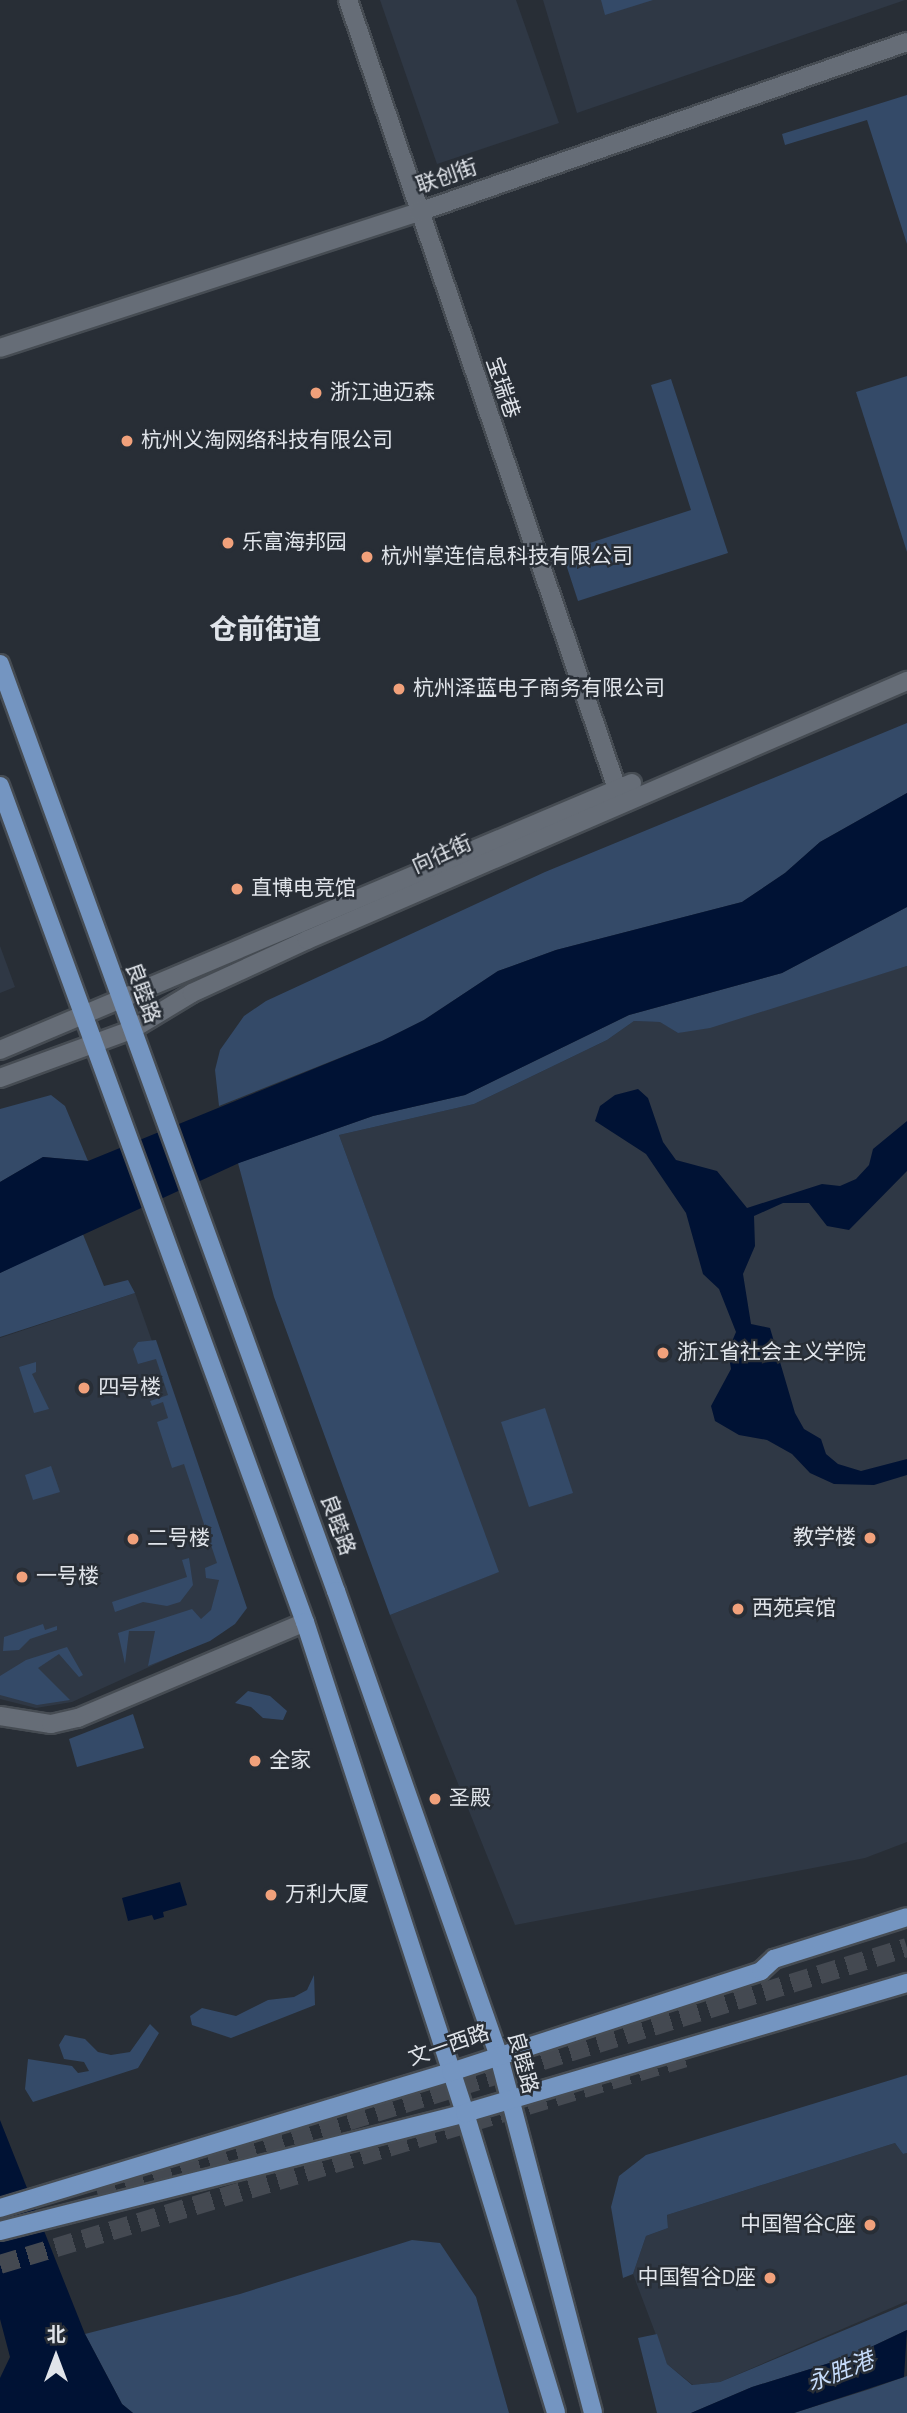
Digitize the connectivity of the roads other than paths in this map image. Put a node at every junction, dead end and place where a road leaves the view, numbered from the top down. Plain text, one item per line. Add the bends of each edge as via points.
1 (348, 0) edge
2 (907, 42) edge
3 (419, 212) junction
4 (0, 348) edge
5 (0, 664) edge
6 (907, 669) edge
7 (907, 681) edge
8 (0, 786) edge
9 (617, 789) junction
10 (121, 1001) junction
11 (84, 1017) junction
12 (131, 1030) junction
13 (94, 1042) junction
14 (0, 1050) edge
15 (0, 1079) edge
16 (305, 1622) junction
17 (0, 1717) edge
18 (907, 1917) edge
19 (907, 1983) edge
20 (498, 2053) junction
21 (451, 2072) junction
22 (509, 2100) junction
23 (465, 2113) junction
24 (0, 2208) edge
25 (0, 2231) edge
26 (556, 2413) edge
27 (593, 2413) edge

1 - 3 street, 宝瑞巷
2 - 3 street, 联创街
3 - 4 street, 联创街
3 - 9 street, 宝瑞巷
5 - 10 main road, 良睦路
6 - 9 street, 向往街
7 - 12 street, 向往街 via 307,940 192,993
8 - 11 main road
9 - 10 street, 向往街 via 310,916
10 - 11 street, 向往街
10 - 12 main road, 良睦路
11 - 13 main road
11 - 14 street, 向往街
12 - 13 street, 向往街
12 - 20 main road, 良睦路
13 - 15 street, 向往街
13 - 16 main road
16 - 17 street via 78,1718 51,1724
16 - 21 main road
18 - 20 main road, 文一西路 via 774,1959 761,1971
19 - 22 main road
20 - 21 main road, 文一西路
20 - 22 main road, 良睦路
21 - 23 main road
21 - 24 main road, 文一西路
22 - 23 main road
22 - 27 main road, 良睦路
23 - 25 main road
23 - 26 main road

